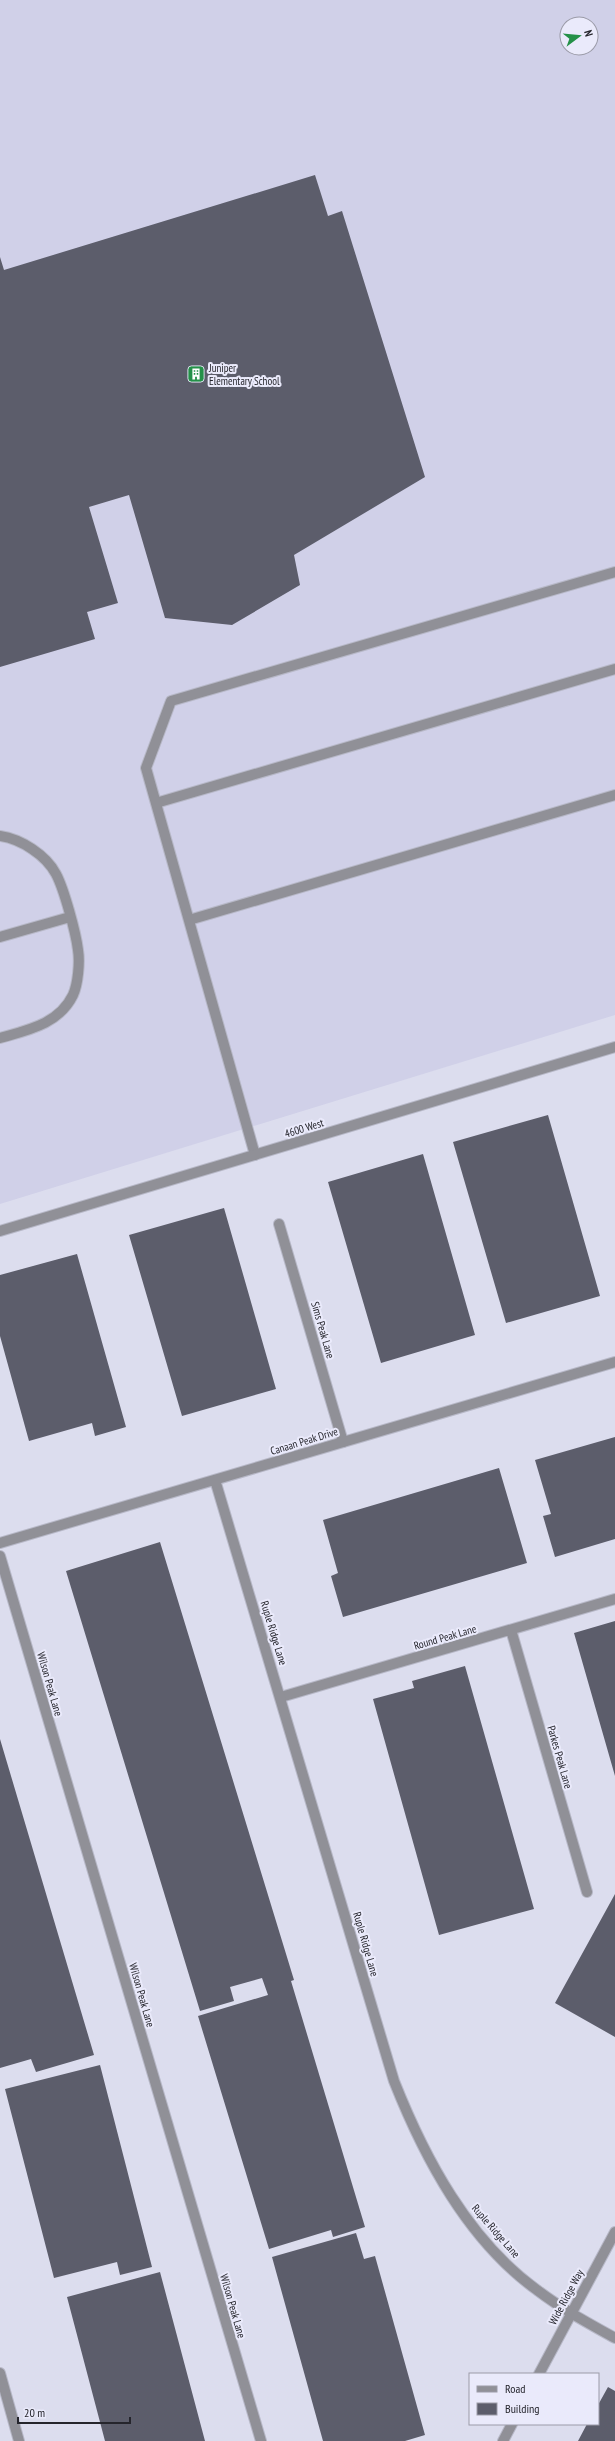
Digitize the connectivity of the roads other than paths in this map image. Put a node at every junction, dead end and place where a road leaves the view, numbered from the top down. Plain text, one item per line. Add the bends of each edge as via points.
1 (615, 572) edge
2 (615, 669) edge
3 (615, 795) edge
4 (156, 803) junction
5 (0, 836) edge
6 (70, 917) junction
7 (189, 920) junction
8 (0, 937) edge
9 (0, 1038) edge
10 (615, 1047) edge
11 (255, 1155) junction
12 (280, 1224) dead end
13 (0, 1231) edge
14 (615, 1362) edge
15 (343, 1442) junction
16 (215, 1480) junction
17 (0, 1543) edge
18 (0, 1556) edge
19 (615, 1599) edge
20 (511, 1630) junction
21 (281, 1697) junction
22 (586, 1892) dead end
23 (615, 2232) edge
24 (571, 2314) junction
25 (615, 2338) edge
26 (0, 2373) edge
27 (540, 2373) edge
28 (511, 2425) edge
29 (19, 2441) edge
30 (261, 2441) edge
31 (503, 2441) edge

1 - 4 street via 171,701 146,768
2 - 4 street
3 - 7 street
4 - 7 street
5 - 6 street via 25,844 46,862 56,874
6 - 8 street
6 - 9 street via 78,950 78,972 73,994 60,1012 44,1025
7 - 11 street
10 - 11 street, 4600 West
11 - 13 street, 4600 West
12 - 15 street, Sims Peak Lane
14 - 15 street, Canaan Peak Drive
15 - 16 street, Canaan Peak Drive
16 - 17 street, Canaan Peak Drive
16 - 21 street, Ruple Ridge Lane
18 - 30 street, Wilson Peak Lane
19 - 20 street, Round Peak Lane
20 - 21 street, Round Peak Lane
20 - 22 street, Parkes Peak Lane
21 - 24 street, Ruple Ridge Lane via 394,2081 413,2128 437,2173 480,2234 504,2261 536,2290
23 - 24 street, Wide Ridge Way
24 - 25 street, Ruple Ridge Lane
24 - 27 street, Wide Ridge Way
26 - 29 street
28 - 31 street

